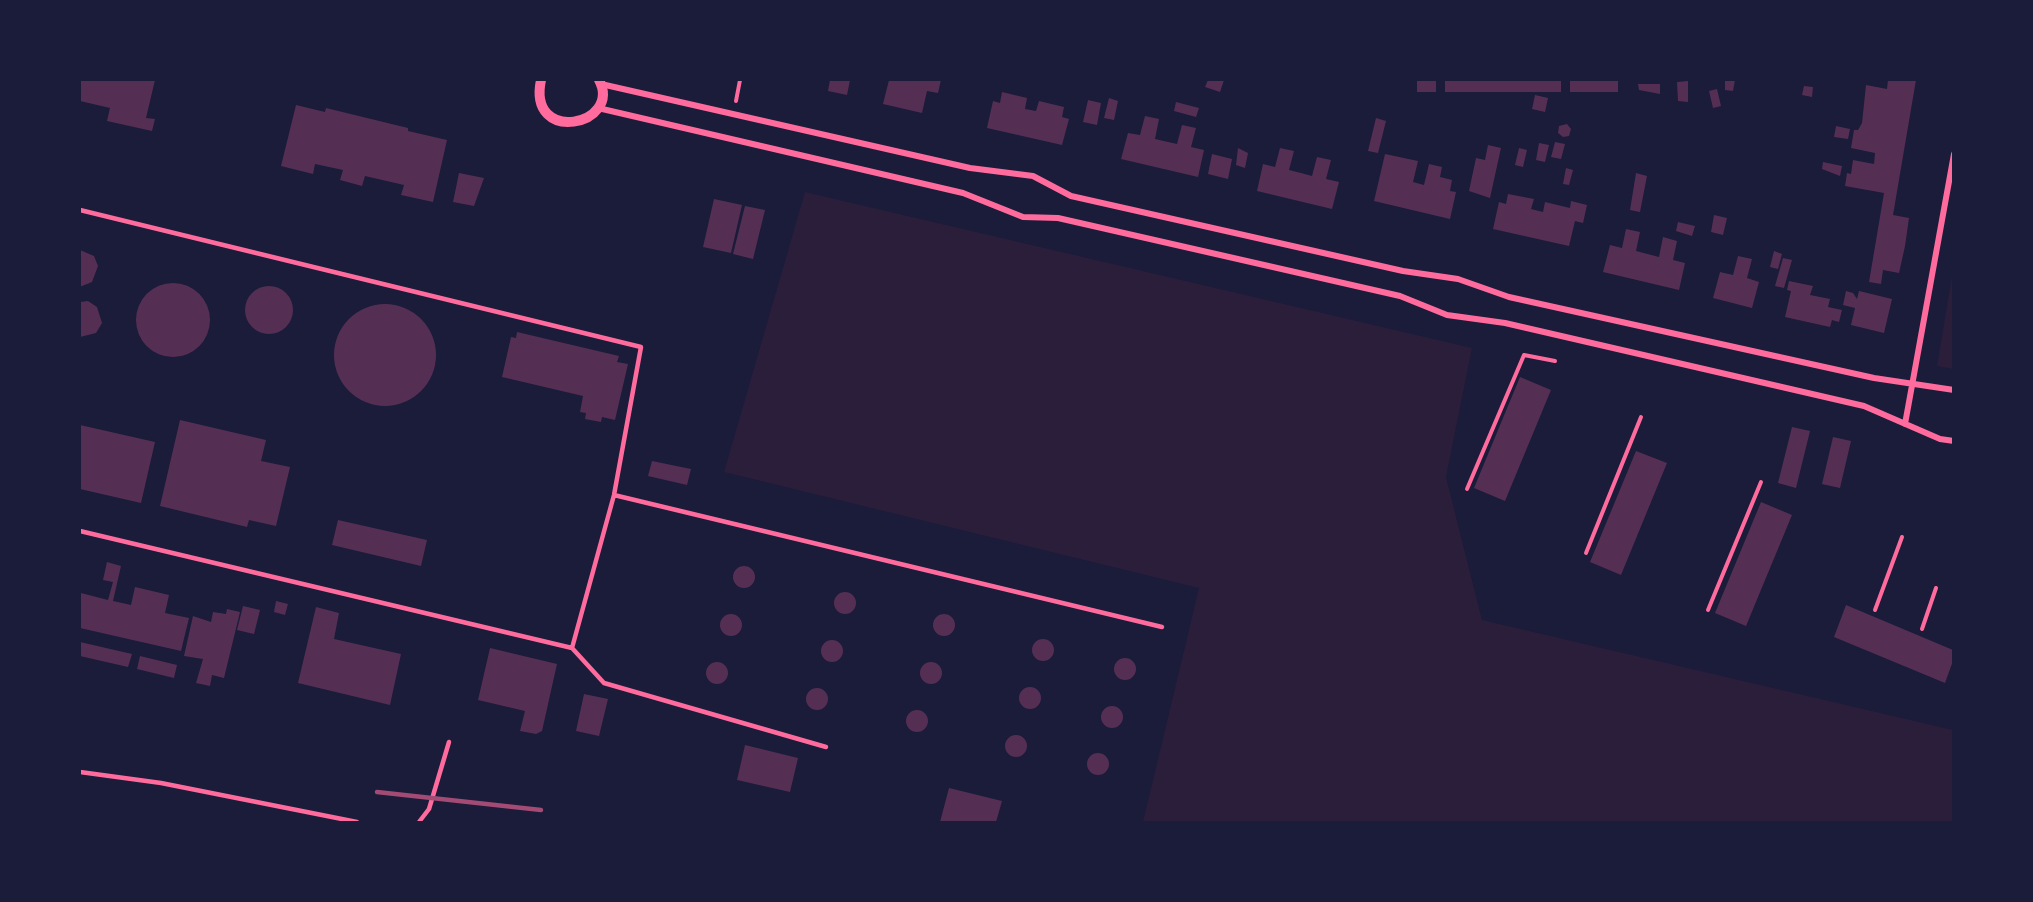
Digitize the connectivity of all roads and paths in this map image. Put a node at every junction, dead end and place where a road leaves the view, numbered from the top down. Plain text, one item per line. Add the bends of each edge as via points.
1 (540, 80) edge
2 (740, 80) edge
3 (600, 82) edge
4 (598, 108) junction
5 (734, 113) junction
6 (1953, 154) edge
7 (80, 210) edge
8 (1555, 360) dead end
9 (1914, 384) junction
10 (1953, 390) edge
11 (1641, 417) dead end
12 (1905, 424) junction
13 (1953, 441) edge
14 (1761, 482) dead end
15 (1467, 489) dead end
16 (614, 495) junction
17 (80, 531) edge
18 (1902, 537) dead end
19 (1586, 553) dead end
20 (1936, 588) dead end
21 (1708, 610) dead end
22 (1875, 610) dead end
23 (1162, 627) dead end
24 (1922, 629) dead end
25 (572, 648) junction
26 (449, 742) dead end
27 (826, 747) dead end
28 (80, 772) edge
29 (357, 822) edge
30 (419, 822) edge

1 - 4 street via 538,95 544,110 556,120 570,124 585,120
2 - 5 path
3 - 4 street via 602,97
3 - 5 street
4 - 12 street via 963,193 1023,217 1058,218 1400,296 1447,315 1505,323 1864,406
5 - 9 street via 970,168 1033,177 1071,196 1403,271 1458,279 1509,297
6 - 9 street
7 - 16 lane via 641,347
8 - 15 path via 1524,355
9 - 10 street
9 - 12 street
11 - 19 path
12 - 13 street
14 - 21 path
16 - 23 lane
16 - 25 lane
17 - 25 lane
18 - 22 path
20 - 24 path
25 - 27 lane via 604,683
26 - 30 lane via 429,809
28 - 29 lane via 161,783

